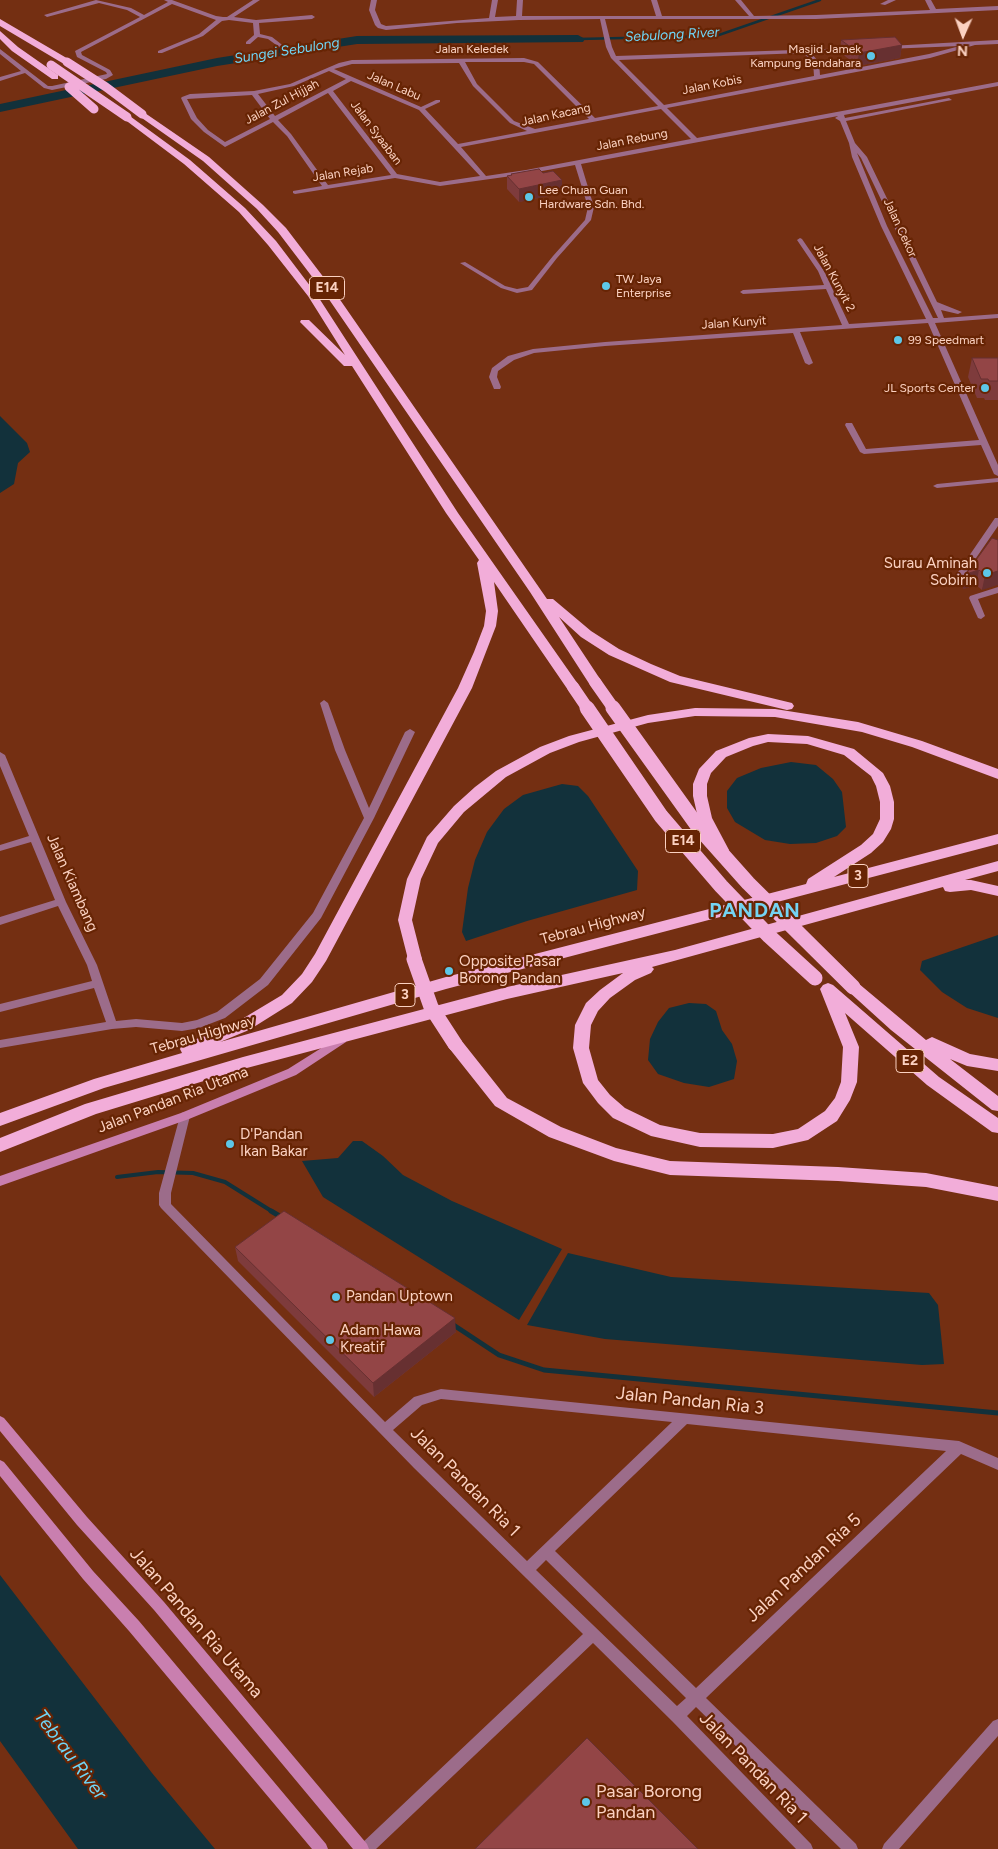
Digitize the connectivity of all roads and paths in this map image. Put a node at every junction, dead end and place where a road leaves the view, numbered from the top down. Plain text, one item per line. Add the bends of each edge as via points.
1 (257, 0) edge
2 (374, 0) edge
3 (495, 0) edge
4 (520, 0) edge
5 (654, 0) edge
6 (738, 0) edge
7 (893, 0) edge
8 (928, 0) edge
9 (170, 1) edge
10 (882, 4) dead end
11 (998, 8) edge
12 (934, 11) junction
13 (47, 15) dead end
14 (602, 16) junction
15 (659, 16) junction
16 (755, 16) junction
17 (144, 17) junction
18 (312, 17) dead end
19 (229, 18) junction
20 (519, 18) junction
21 (221, 19) junction
22 (492, 19) junction
23 (0, 22) edge
24 (256, 22) junction
25 (0, 33) edge
26 (257, 34) junction
27 (998, 42) edge
28 (248, 43) dead end
29 (973, 44) junction
30 (279, 45) dead end
31 (884, 48) edge
32 (855, 49) edge
33 (0, 51) edge
34 (805, 51) junction
35 (160, 52) dead end
36 (614, 58) junction
37 (461, 60) junction
38 (329, 69) junction
39 (26, 71) junction
40 (817, 77) junction
41 (350, 78) junction
42 (0, 79) edge
43 (998, 86) edge
44 (329, 90) junction
45 (254, 93) junction
46 (438, 101) dead end
47 (660, 107) junction
48 (421, 109) junction
49 (93, 112) dead end
50 (841, 117) junction
51 (273, 119) junction
52 (594, 119) junction
53 (534, 131) junction
54 (694, 139) junction
55 (852, 143) junction
56 (225, 145) joint
57 (457, 146) junction
58 (576, 162) junction
59 (395, 176) junction
60 (484, 177) junction
61 (440, 184) joint
62 (326, 188) junction
63 (294, 192) dead end
64 (800, 240) dead end
65 (463, 263) dead end
66 (828, 287) junction
67 (743, 292) dead end
68 (934, 303) junction
69 (998, 309) edge
70 (958, 312) junction
71 (940, 316) junction
72 (998, 316) edge
73 (931, 320) junction
74 (305, 322) dead end
75 (847, 327) junction
76 (795, 330) junction
77 (809, 363) dead end
78 (368, 385) junction
79 (498, 387) dead end
80 (849, 425) dead end
81 (984, 442) junction
82 (998, 474) edge
83 (998, 480) edge
84 (937, 486) dead end
85 (997, 522) edge
86 (481, 554) junction
87 (960, 575) dead end
88 (998, 590) edge
89 (536, 592) junction
90 (981, 616) dead end
91 (324, 703) dead end
92 (866, 728) junction
93 (410, 732) dead end
94 (0, 755) edge
95 (998, 774) edge
96 (369, 818) junction
97 (35, 838) junction
98 (998, 839) edge
99 (0, 848) edge
100 (728, 860) junction
101 (998, 866) edge
102 (920, 889) junction
103 (802, 890) junction
104 (998, 891) edge
105 (61, 902) junction
106 (0, 921) edge
107 (675, 956) junction
108 (99, 982) junction
109 (828, 989) junction
110 (0, 1008) edge
111 (112, 1025) junction
112 (897, 1026) junction
113 (349, 1034) junction
114 (0, 1044) edge
115 (998, 1065) edge
116 (100, 1083) junction
117 (998, 1105) edge
118 (20, 1112) junction
119 (0, 1116) edge
120 (186, 1116) junction
121 (0, 1120) edge
122 (998, 1127) edge
123 (0, 1145) edge
124 (0, 1181) edge
125 (998, 1194) edge
126 (685, 1418) junction
127 (0, 1422) edge
128 (385, 1429) junction
129 (959, 1448) junction
130 (998, 1464) edge
131 (0, 1466) edge
132 (546, 1551) junction
133 (526, 1570) junction
134 (593, 1634) junction
135 (695, 1697) junction
136 (677, 1716) junction
137 (998, 1726) edge
138 (320, 1849) edge
139 (362, 1849) edge
140 (366, 1849) edge
141 (806, 1849) edge
142 (851, 1849) edge
143 (889, 1849) edge

1 - 19 street
2 - 22 street via 372,10 380,28
3 - 22 street
4 - 20 street
5 - 15 street
6 - 16 street
7 - 10 street
8 - 12 street
9 - 17 street
9 - 21 street
11 - 12 street
12 - 16 street
13 - 17 street via 99,1 129,9
14 - 15 street
14 - 20 street
14 - 36 street
15 - 16 street
17 - 39 street via 78,51 79,56 108,71 110,75 104,78 52,88
18 - 24 street
19 - 21 street
19 - 24 street
20 - 22 street
21 - 35 street via 201,35
23 - 89 highway, E14, bridge via 106,87 206,160 260,206 330,293
24 - 26 street
25 - 49 highway, bridge via 15,49 77,93
25 - 78 highway, E14, bridge via 127,118 187,162 242,210 312,295
26 - 28 street
26 - 30 street
27 - 29 street
29 - 31 street
29 - 40 street, Jalan Kobis via 930,56
32 - 34 street
33 - 39 street
34 - 36 street
34 - 40 street via 816,62
36 - 47 street
37 - 38 street, Jalan Keledek via 366,61
37 - 52 street, Jalan Keledek via 531,60
37 - 53 street via 475,85 512,122
38 - 41 street, Jalan Labu
38 - 45 street, Jalan Keledek via 292,85
39 - 42 street
40 - 47 street, Jalan Kobis
41 - 44 street, Jalan Zul Hijjah
41 - 48 street, Jalan Labu
43 - 50 street
44 - 51 street, Jalan Zul Hijjah
44 - 59 street, Jalan Syaaban
45 - 51 street
45 - 56 street, Jalan Keledek via 184,98 194,119
46 - 48 street
47 - 52 street, Jalan Kacang
47 - 54 street
48 - 57 street, Jalan Labu
50 - 54 street, Jalan Rebung via 828,114
50 - 55 street, Jalan Cekor
51 - 56 street, Jalan Zul Hijjah
51 - 62 street via 289,135
52 - 53 street, Jalan Kacang
53 - 57 street, Jalan Kacang
54 - 58 street, Jalan Rebung
55 - 68 street, Jalan Cekor via 864,157
55 - 73 street, Jalan Cekor via 884,226
57 - 60 street, Jalan Labu
58 - 60 street, Jalan Rebung
58 - 65 street via 591,207 588,220 530,289 512,291
59 - 61 street, Jalan Syaaban
59 - 62 street, Jalan Rejab
60 - 61 street, Jalan Rebung
62 - 63 street, Jalan Rejab
64 - 66 street, Jalan Kunyit 2
66 - 67 street
66 - 75 street, Jalan Kunyit 2
68 - 70 street
68 - 71 street, Jalan Cekor
69 - 70 street, Jalan Kunyit
70 - 71 street, Jalan Kunyit
71 - 72 street, Jalan Kunyit
71 - 73 street, Jalan Kunyit
73 - 75 street, Jalan Kunyit
73 - 81 street, Jalan Cekor
74 - 78 highway
75 - 76 street, Jalan Kunyit
76 - 77 street
76 - 79 street, Jalan Kunyit via 533,351 511,358 495,370 493,377
78 - 86 highway, E14
80 - 81 street via 864,452
81 - 82 street, Jalan Cekor
83 - 84 street
85 - 87 street
86 - 109 highway, E14, bridge via 661,816 768,936
86 - 116 highway via 492,611 481,652 340,924 310,974 287,999 244,1026
88 - 90 street via 976,596 973,600
89 - 92 highway via 586,634 614,652 675,679
89 - 100 highway, E14, bridge via 680,804
91 - 96 street
92 - 95 highway
92 - 125 highway, bridge via 775,712 695,712 648,719 545,750 501,774 480,790 432,841 414,879 405,920 414,959 431,1007 455,1044 501,1102 555,1132 614,1154 670,1168 926,1180
93 - 96 street
94 - 97 street, Jalan Kiambang
96 - 111 street via 317,915 264,982 236,1005 199,1024 182,1027 136,1023
97 - 99 street
97 - 105 street, Jalan Kiambang
98 - 103 highway, Tebrau Highway / 3
100 - 103 highway, bridge via 705,818 700,796 704,772 721,754 768,738 808,740 849,752 876,773 883,786 887,802 884,829 866,849
100 - 112 highway, E2, bridge via 853,987
101 - 102 highway, 3
102 - 104 highway via 971,885
102 - 107 highway, 3
103 - 116 highway, Tebrau Highway / 3 via 446,983
105 - 106 street
105 - 108 street, Jalan Kiambang
107 - 109 highway via 630,976 605,994 592,1007 583,1025 581,1048 591,1083 619,1113 657,1131 700,1140 773,1141 802,1135 831,1116 849,1082 851,1048
107 - 113 highway, 3 via 507,993
108 - 110 street
108 - 111 street, Jalan Kiambang
109 - 122 highway, E2 via 933,1081
111 - 114 street
112 - 115 highway via 955,1056
112 - 117 highway, E2
113 - 120 street, Jalan Pandan Ria Utama via 292,1072
113 - 123 highway, 3 via 144,1092
116 - 118 highway, Tebrau Highway / 3
118 - 119 street
118 - 121 highway, Tebrau Highway / 3
120 - 124 street, Jalan Pandan Ria Utama
120 - 128 street, Jalan Pandan Ria 1 via 166,1186 164,1199 170,1211
126 - 128 street, Jalan Pandan Ria 3 via 441,1394 418,1401
126 - 129 street, Jalan Pandan Ria 3
126 - 132 street
127 - 139 street, Jalan Pandan Ria Utama
128 - 133 street, Jalan Pandan Ria 1
129 - 130 street, Jalan Pandan Ria 3
129 - 135 street, Jalan Pandan Ria 5
131 - 138 street
132 - 133 street
132 - 135 street
133 - 134 street, Jalan Pandan Ria 1
134 - 136 street, Jalan Pandan Ria 1
134 - 140 street
135 - 136 street, Jalan Pandan Ria 5
135 - 142 street
136 - 141 street, Jalan Pandan Ria 1
137 - 143 street

